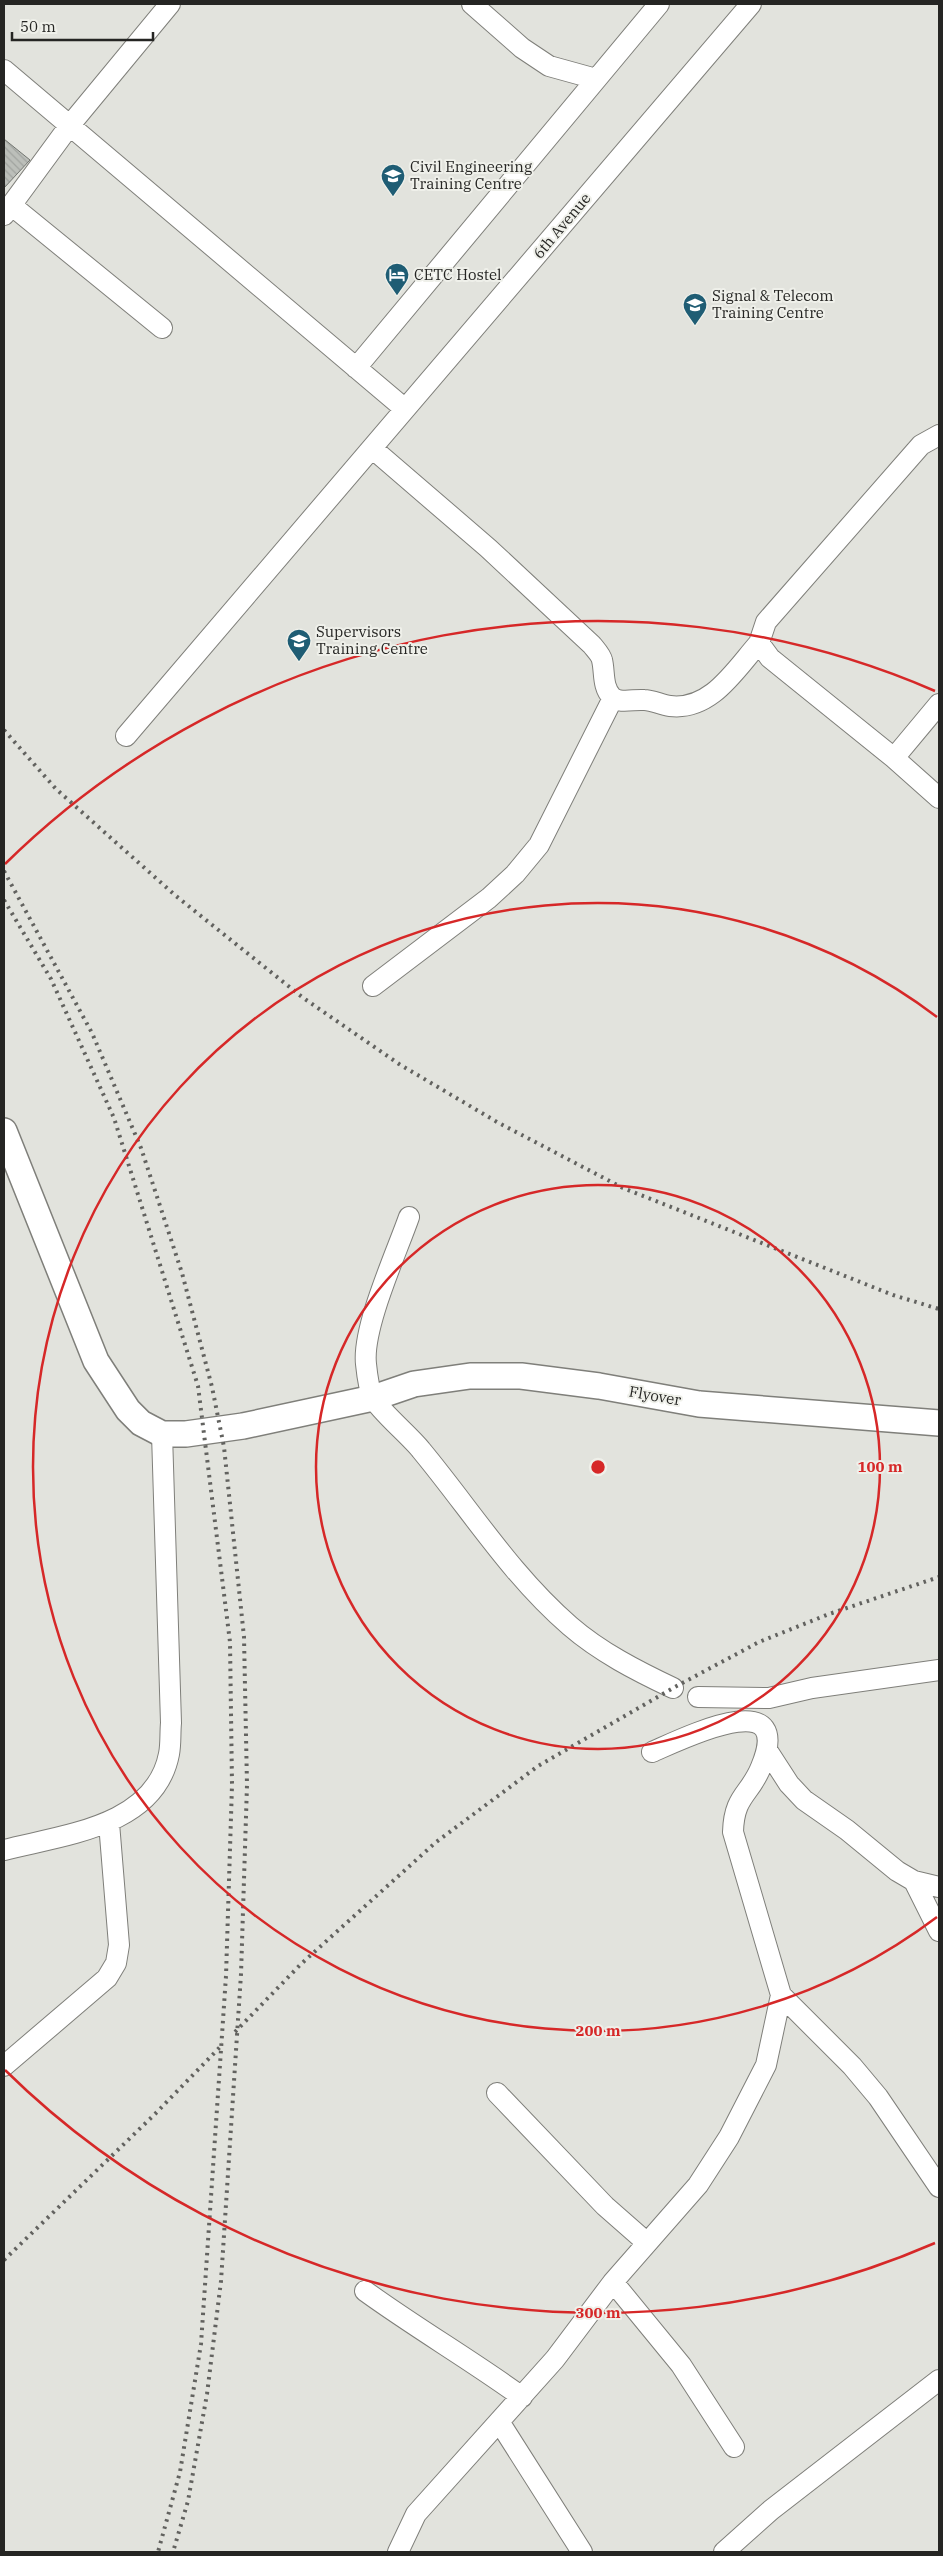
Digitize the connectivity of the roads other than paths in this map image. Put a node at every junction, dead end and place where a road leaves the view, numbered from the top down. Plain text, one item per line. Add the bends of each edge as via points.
1 (170, 4) edge
2 (472, 4) edge
3 (659, 4) edge
4 (751, 4) edge
5 (4, 70) edge
6 (596, 79) junction
7 (70, 125) junction
8 (7, 210) edge
9 (162, 328) dead end
10 (356, 368) junction
11 (406, 409) junction
12 (939, 435) edge
13 (373, 448) junction
14 (759, 643) junction
15 (613, 698) junction
16 (939, 704) edge
17 (126, 736) dead end
18 (894, 758) junction
19 (939, 798) edge
20 (373, 986) dead end
21 (4, 1131) edge
22 (409, 1217) dead end
23 (373, 1398) junction
24 (939, 1423) edge
25 (162, 1434) junction
26 (939, 1670) edge
27 (673, 1688) dead end
28 (698, 1697) dead end
29 (767, 1750) junction
30 (652, 1752) dead end
31 (109, 1823) junction
32 (4, 1850) edge
33 (914, 1881) junction
34 (939, 1887) edge
35 (939, 1931) edge
36 (781, 1995) junction
37 (4, 2066) edge
38 (497, 2092) dead end
39 (939, 2187) edge
40 (646, 2242) junction
41 (613, 2282) junction
42 (365, 2291) dead end
43 (939, 2380) edge
44 (522, 2397) junction
45 (500, 2423) junction
46 (734, 2446) dead end
47 (398, 2552) edge
48 (582, 2552) edge
49 (725, 2552) edge

1 - 7 street
2 - 6 street via 522,48 550,66
3 - 6 street
4 - 11 street, 6th Avenue
5 - 7 street
6 - 10 street
7 - 8 street
7 - 10 street
8 - 9 street
10 - 11 street
11 - 13 street, 6th Avenue
12 - 14 street via 921,445 766,622
13 - 15 street via 488,548 592,645 602,659 604,679
13 - 17 street, 6th Avenue
14 - 15 street via 706,699 688,706
14 - 18 street via 770,658
15 - 20 street via 539,845 515,874 489,898
16 - 18 street
18 - 19 street
21 - 25 main road via 96,1361 128,1410 141,1423
22 - 23 street via 365,1348
23 - 24 main road, Flyover via 414,1384 470,1376 521,1376 699,1404
23 - 25 main road, Flyover via 243,1426
23 - 27 street via 421,1449 525,1583 547,1605 596,1645
25 - 31 street via 171,1723 169,1754 160,1778 148,1794
26 - 28 street via 812,1688 768,1698
29 - 30 street via 765,1729 757,1723 743,1720 705,1728
29 - 33 street via 789,1784 804,1800 897,1872
29 - 36 street via 760,1769 739,1800 734,1832
31 - 32 street
31 - 37 street via 119,1946 116,1963 107,1978
33 - 34 street
33 - 35 street
36 - 39 street via 852,2066 878,2097
36 - 40 street via 766,2065 729,2137 698,2185
38 - 40 street via 605,2206
40 - 41 street
41 - 44 street
41 - 46 street via 681,2365
42 - 44 street
43 - 49 street via 771,2510
44 - 45 street
45 - 47 street via 416,2514
45 - 48 street

